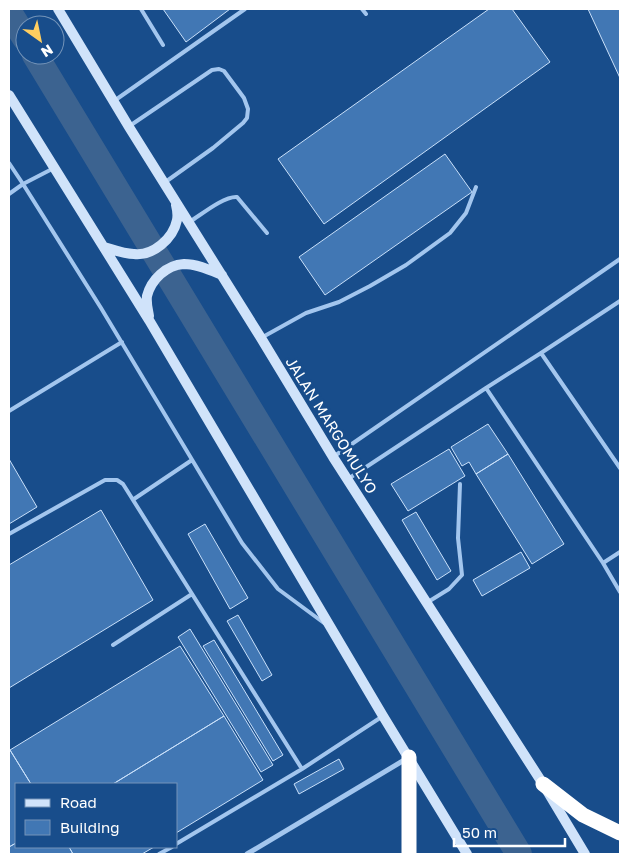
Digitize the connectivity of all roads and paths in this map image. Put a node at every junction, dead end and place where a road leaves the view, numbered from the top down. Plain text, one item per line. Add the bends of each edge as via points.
1 (58, 9) edge
2 (142, 9) edge
3 (245, 9) edge
4 (362, 9) edge
5 (366, 14) dead end
6 (163, 45) dead end
7 (10, 99) edge
8 (113, 101) junction
9 (129, 127) junction
10 (9, 163) edge
11 (54, 168) junction
12 (164, 183) junction
13 (23, 184) junction
14 (476, 187) dead end
15 (9, 194) edge
16 (176, 203) junction
17 (189, 223) junction
18 (267, 233) dead end
19 (109, 248) junction
20 (620, 259) edge
21 (222, 275) junction
22 (620, 301) edge
23 (149, 320) junction
24 (261, 338) junction
25 (122, 342) junction
26 (542, 353) junction
27 (486, 388) junction
28 (9, 410) edge
29 (334, 458) junction
30 (192, 460) junction
31 (620, 468) edge
32 (348, 479) junction
33 (460, 484) dead end
34 (134, 499) junction
35 (9, 534) edge
36 (620, 552) edge
37 (603, 563) junction
38 (620, 592) edge
39 (192, 594) junction
40 (427, 603) junction
41 (332, 628) junction
42 (113, 645) dead end
43 (384, 716) junction
44 (409, 757) junction
45 (302, 769) junction
46 (543, 784) junction
47 (620, 834) edge
48 (178, 843) edge
49 (170, 848) edge
50 (159, 854) edge
51 (247, 854) edge
52 (409, 854) edge
53 (467, 854) edge
54 (585, 854) edge

1 - 8 main road, JALAN MARGOMULYO
2 - 6 lane
3 - 8 lane
4 - 5 lane
7 - 11 main road
8 - 9 main road, JALAN MARGOMULYO
9 - 12 main road, JALAN MARGOMULYO
9 - 12 lane via 212,70 224,71 244,98 248,109 243,124
10 - 13 lane
11 - 13 lane
11 - 19 main road
12 - 16 main road, JALAN MARGOMULYO
13 - 15 lane
13 - 25 lane
14 - 24 lane via 466,213 450,233 406,265 339,302 306,313
16 - 17 main road, JALAN MARGOMULYO
16 - 19 main road via 177,220 173,230 168,239 155,249 136,255
17 - 18 lane via 215,205 237,197
17 - 21 main road, JALAN MARGOMULYO
19 - 23 main road
20 - 29 lane
21 - 23 main road via 182,264 159,275 151,284 147,297
21 - 24 main road, JALAN MARGOMULYO
22 - 26 lane
23 - 41 main road
24 - 29 main road, JALAN MARGOMULYO
25 - 28 lane
25 - 30 lane
26 - 27 lane
26 - 31 lane
27 - 32 lane
27 - 37 lane
29 - 32 main road, JALAN MARGOMULYO
30 - 34 lane
30 - 41 lane via 242,543 278,589
32 - 40 main road, JALAN MARGOMULYO
33 - 40 lane via 458,538 462,575
34 - 35 lane via 117,480 105,480
34 - 39 lane
36 - 37 lane
37 - 38 lane
39 - 42 lane
39 - 45 lane
40 - 46 main road, JALAN MARGOMULYO
41 - 43 main road
43 - 44 main road
43 - 45 lane
44 - 51 street
44 - 52 highway
44 - 53 main road
45 - 48 lane
46 - 47 highway via 583,815
46 - 54 main road, JALAN MARGOMULYO
49 - 50 lane

